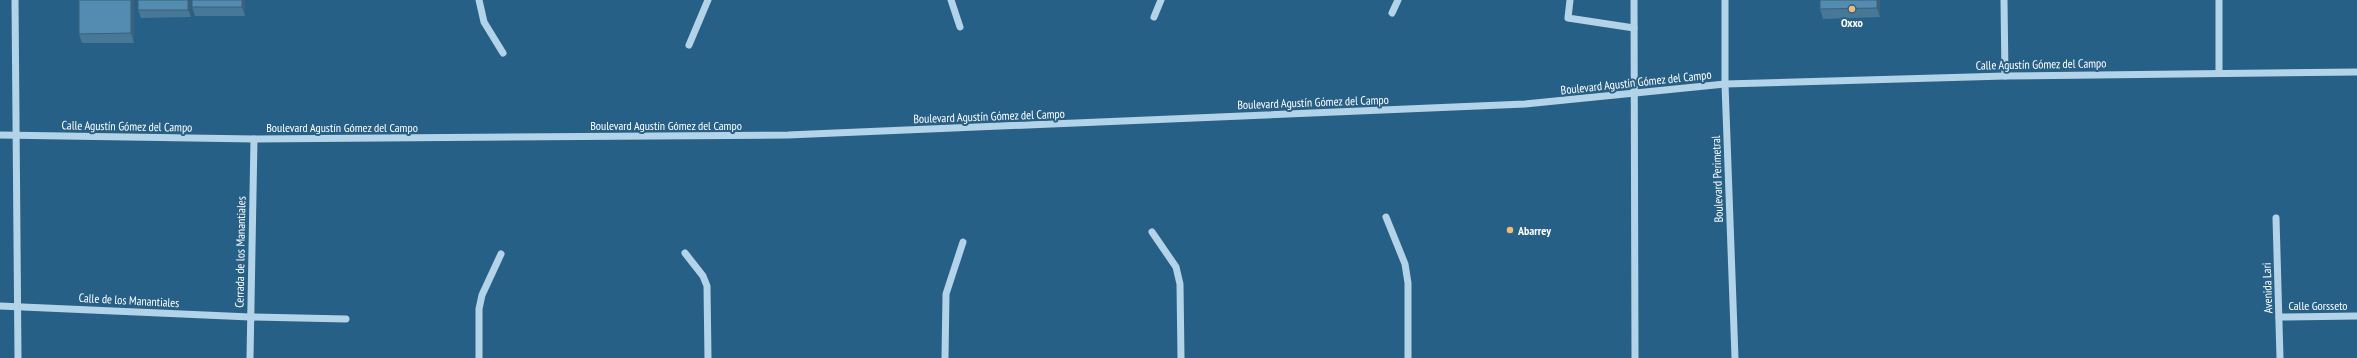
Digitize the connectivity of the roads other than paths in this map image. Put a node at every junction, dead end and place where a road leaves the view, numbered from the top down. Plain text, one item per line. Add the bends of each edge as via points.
1 (15, 0) edge
2 (479, 0) edge
3 (708, 0) edge
4 (951, 0) edge
5 (1161, 0) edge
6 (1398, 0) edge
7 (1570, 0) edge
8 (1634, 0) edge
9 (1726, 0) edge
10 (2004, 0) edge
11 (2219, 0) edge
12 (1392, 13) dead end
13 (1154, 17) dead end
14 (960, 27) dead end
15 (1634, 28) junction
16 (689, 45) dead end
17 (503, 52) dead end
18 (2219, 72) junction
19 (2357, 72) edge
20 (2005, 76) junction
21 (1725, 84) junction
22 (1634, 92) junction
23 (0, 135) edge
24 (18, 136) junction
25 (254, 139) junction
26 (1386, 217) dead end
27 (2276, 218) dead end
28 (1152, 232) dead end
29 (963, 242) dead end
30 (685, 253) dead end
31 (501, 254) dead end
32 (0, 306) edge
33 (17, 306) junction
34 (2357, 316) edge
35 (250, 317) junction
36 (2279, 317) junction
37 (346, 319) dead end
38 (18, 358) edge
39 (250, 358) edge
40 (479, 358) edge
41 (708, 358) edge
42 (945, 358) edge
43 (1181, 358) edge
44 (1408, 358) edge
45 (1635, 358) edge
46 (1735, 358) edge
47 (2280, 358) edge

1 - 24 street
2 - 17 street via 484,22
3 - 16 street
4 - 14 street
5 - 13 street
6 - 12 street
7 - 15 street via 1568,18
8 - 15 street
9 - 21 street, Boulevard Perimetral
10 - 20 street
11 - 18 street
15 - 22 street
18 - 19 street, Calle Agustín Gómez del Campo
18 - 20 street, Calle Agustín Gómez del Campo
20 - 21 street, Calle Agustín Gómez del Campo
21 - 22 street, Boulevard Agustín Gómez del Campo
21 - 46 street, Boulevard Perimetral
22 - 25 street, Boulevard Agustín Gómez del Campo via 1525,104 788,135
22 - 45 street
23 - 24 street, Calle Agustín Gómez del Campo
24 - 25 street, Calle Agustín Gómez del Campo
24 - 33 street
25 - 35 street, Cerrada de los Manantiales
26 - 44 street via 1405,264 1408,283
27 - 36 street, Avenida Lari
28 - 43 street via 1176,267 1180,284
29 - 42 street via 946,294
30 - 41 street via 704,276 707,286
31 - 40 street via 482,295 479,309
32 - 33 street
33 - 35 street, Calle de los Manantiales
33 - 38 street
34 - 36 street, Calle Gorsseto
35 - 37 street, Cerrada de los Manantiales
35 - 39 street
36 - 47 street, Avenida Lari

